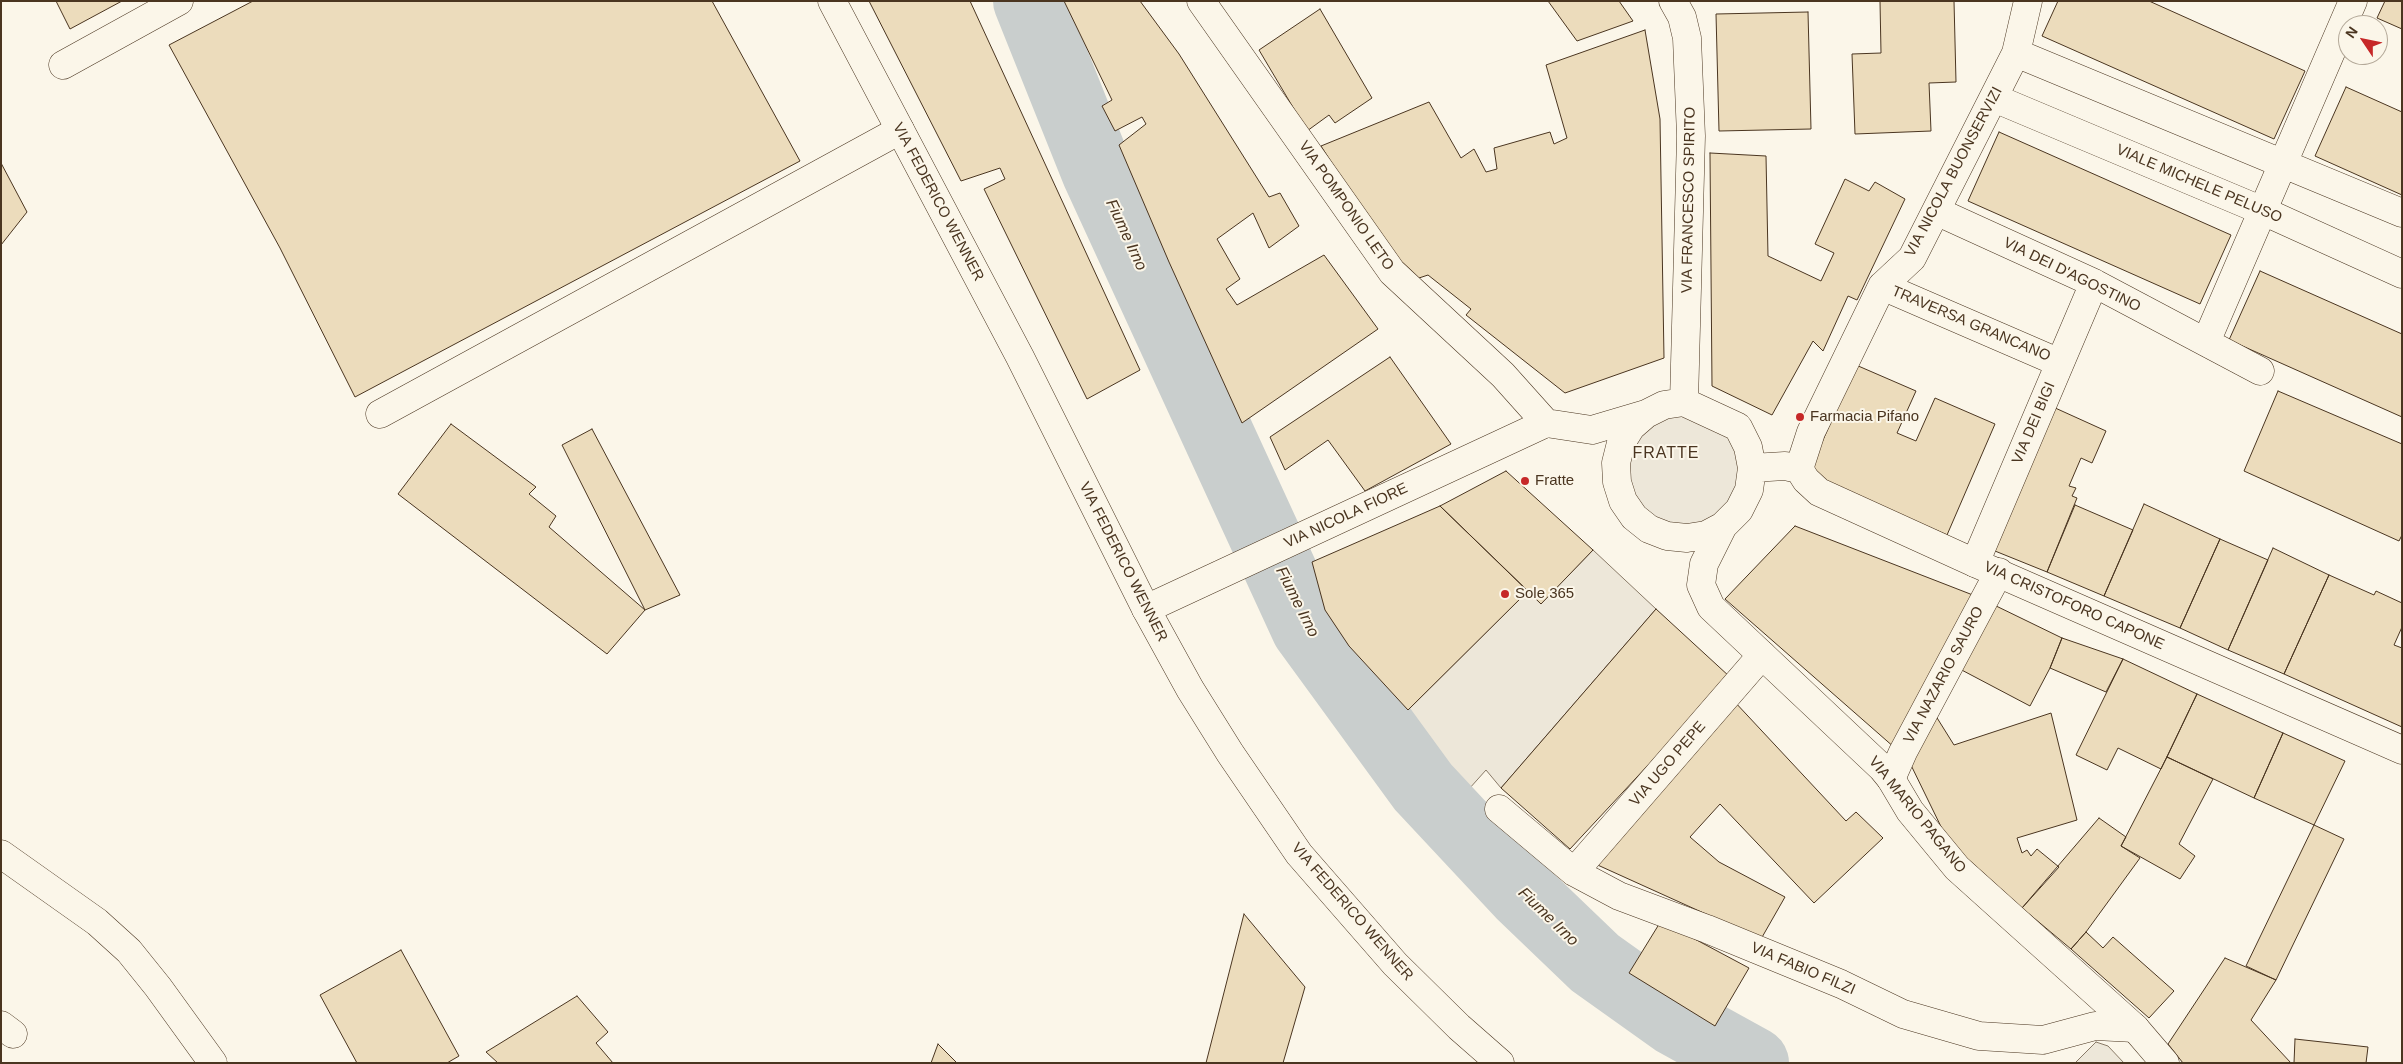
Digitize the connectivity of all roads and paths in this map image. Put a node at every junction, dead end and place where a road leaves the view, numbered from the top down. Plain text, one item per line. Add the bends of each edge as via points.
1 (179, 1) edge
2 (832, 1) edge
3 (1201, 1) edge
4 (1673, 1) edge
5 (2028, 1) edge
6 (2353, 1) edge
7 (2016, 53) junction
8 (63, 65) dead end
9 (1994, 98) junction
10 (900, 130) junction
11 (2284, 163) junction
12 (1936, 211) junction
13 (2263, 211) junction
14 (2402, 213) edge
15 (2402, 274) edge
16 (2094, 284) junction
17 (1882, 286) junction
18 (2206, 342) junction
19 (2060, 362) junction
20 (2260, 371) dead end
21 (1684, 402) junction
22 (380, 414) dead end
23 (1646, 414) junction
24 (1546, 424) junction
25 (1752, 468) junction
26 (1799, 469) junction
27 (1723, 526) junction
28 (1987, 568) junction
29 (1146, 609) junction
30 (1762, 656) junction
31 (2402, 750) edge
32 (1891, 779) junction
33 (1499, 809) dead end
34 (1, 854) edge
35 (1574, 872) junction
36 (2135, 1028) junction
37 (1497, 1062) edge
38 (213, 1063) edge
39 (2164, 1063) edge

1 - 8 street
2 - 10 street, VIA FEDERICO WENNER
3 - 24 street, VIA POMPONIO LETO via 1392,272 1503,375
4 - 21 street, VIA FRANCESCO SPIRITO via 1682,17 1687,38 1691,136
5 - 7 street, VIA NICOLA BUONSERVIZI
6 - 11 street
7 - 9 street, VIA NICOLA BUONSERVIZI
7 - 11 street
9 - 12 street, VIA NICOLA BUONSERVIZI
9 - 13 street, VIALE MICHELE PELUSO
10 - 22 street
10 - 29 street, VIA FEDERICO WENNER via 1020,358
11 - 13 street
11 - 14 street
12 - 16 street, VIA DEI D'AGOSTINO
12 - 17 street, VIA NICOLA BUONSERVIZI via 1912,258
13 - 15 street, VIALE MICHELE PELUSO
13 - 18 street
16 - 18 street, VIA DEI D'AGOSTINO
16 - 19 street, VIA DEI BIGI
17 - 19 street, TRAVERSA GRANCANO
17 - 26 street, VIA NICOLA BUONSERVIZI via 1811,432
18 - 20 street
19 - 28 street, VIA DEI BIGI
21 - 23 street via 1664,405
21 - 25 street via 1738,427 1748,447
23 - 24 street via 1592,430
23 - 27 street via 1631,427 1621,443 1616,463 1617,482 1628,509 1649,529 1667,536 1706,535
24 - 29 street, VIA NICOLA FIORE
25 - 26 street via 1784,466
25 - 27 street via 1749,490 1739,510
26 - 28 street, VIA CRISTOFORO CAPONE via 1819,492
27 - 30 street, VIA MARIO PAGANO via 1704,564 1701,585 1711,607
28 - 31 street, VIA CRISTOFORO CAPONE
28 - 32 street, VIA NAZARIO SAURO
29 - 37 street, VIA FEDERICO WENNER via 1190,689 1299,854 1395,964
30 - 32 street, VIA MARIO PAGANO via 1849,735
30 - 35 street, VIA UGO PEPE
32 - 36 street, VIA MARIO PAGANO via 1910,811 1957,868
33 - 35 street, VIA FABIO FILZI
34 - 38 street via 97,922 128,951
35 - 36 street, VIA FABIO FILZI via 1619,896 1840,984 1903,1014 1979,1036 2043,1040 2095,1026
36 - 39 street, VIA MARIO PAGANO

